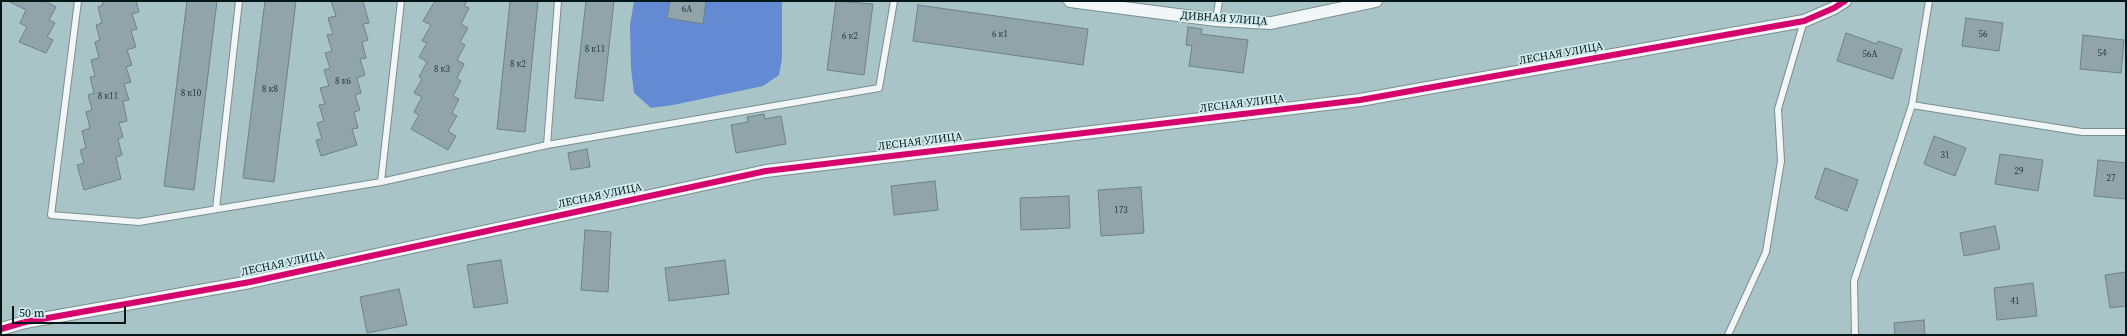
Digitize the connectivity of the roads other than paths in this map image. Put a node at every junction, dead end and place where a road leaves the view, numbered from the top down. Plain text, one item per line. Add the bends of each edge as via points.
1 (78, 1) edge
2 (239, 1) edge
3 (401, 1) edge
4 (558, 1) edge
5 (894, 1) edge
6 (1070, 1) edge
7 (1219, 1) edge
8 (1376, 1) edge
9 (1844, 1) edge
10 (1929, 1) edge
11 (1216, 20) junction
12 (1804, 21) junction
13 (1912, 105) junction
14 (2126, 132) edge
15 (547, 145) junction
16 (381, 182) junction
17 (216, 209) junction
18 (1, 329) edge
19 (1728, 335) edge
20 (1855, 335) edge

1 - 17 lane via 51,215 139,222
2 - 17 lane
3 - 16 lane
4 - 15 lane
5 - 15 lane via 879,88
6 - 11 street, ДИВНАЯ УЛИЦА
7 - 11 lane
8 - 11 street, ДИВНАЯ УЛИЦА via 1271,22
9 - 12 street, ЛЕСНАЯ УЛИЦА
10 - 13 lane
12 - 18 street, ЛЕСНАЯ УЛИЦА via 1360,100 766,171 250,282 25,322
12 - 19 lane via 1778,109 1782,160 1766,252
13 - 14 lane via 2082,132
13 - 20 lane via 1854,281
15 - 16 lane
16 - 17 lane

